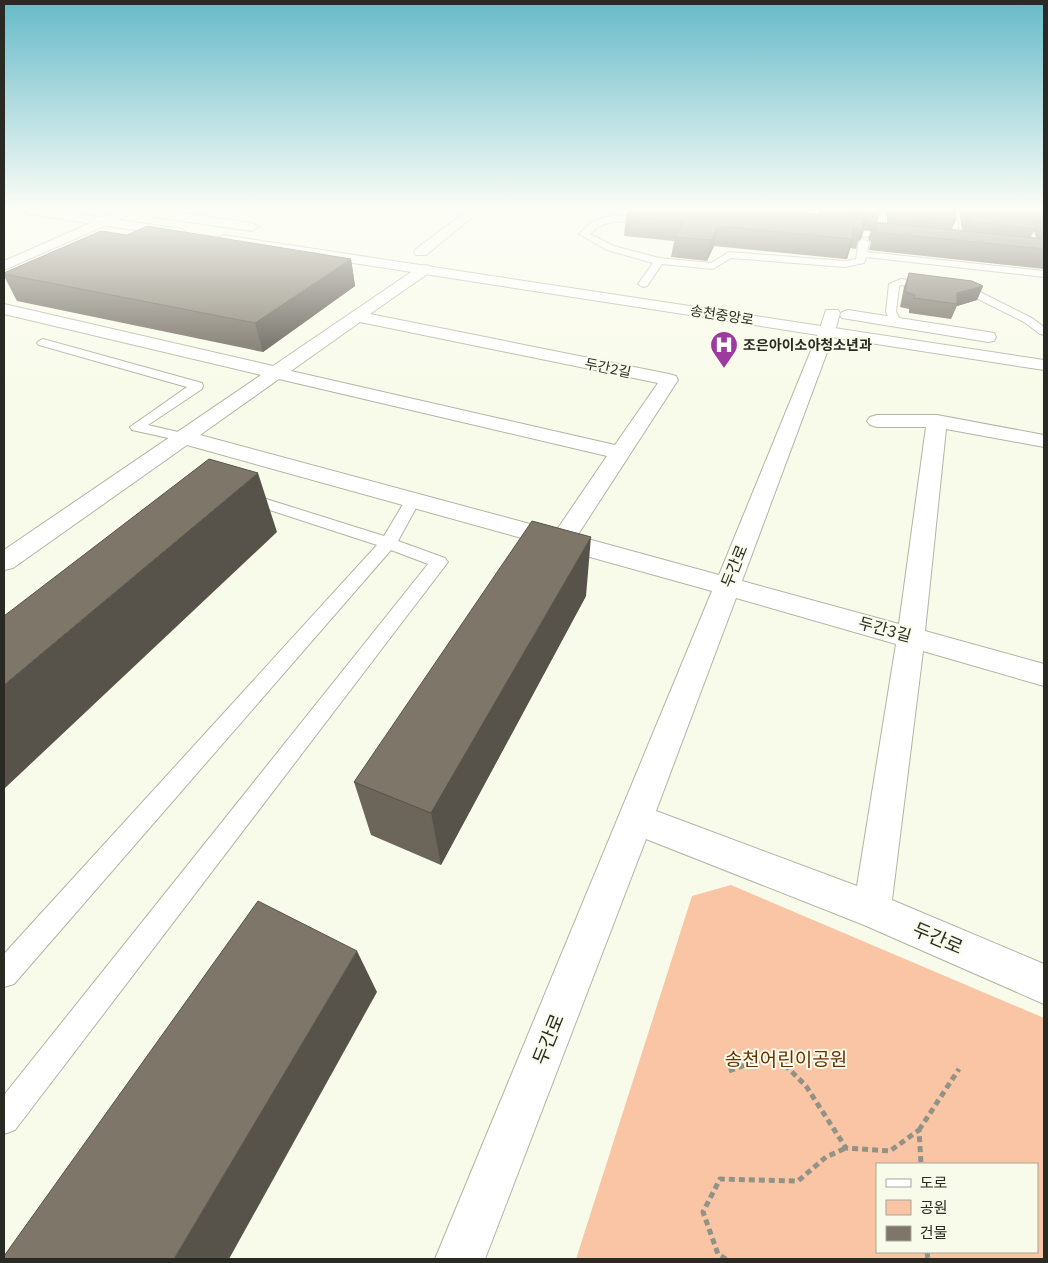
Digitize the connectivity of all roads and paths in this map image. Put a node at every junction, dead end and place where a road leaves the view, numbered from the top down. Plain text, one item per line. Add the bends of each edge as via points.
1 (407, 269) edge
2 (499, 269) edge
3 (652, 269) edge
4 (1008, 269) edge
5 (1044, 274) edge
6 (638, 284) joint
7 (662, 287) dead end
8 (4, 309) edge
9 (358, 316) junction
10 (827, 318) junction
11 (896, 323) junction
12 (1044, 332) edge
13 (1005, 340) dead end
14 (43, 344) dead end
15 (1044, 365) edge
16 (279, 372) junction
17 (877, 421) dead end
18 (937, 421) junction
19 (182, 437) junction
20 (1044, 441) edge
21 (620, 454) junction
22 (232, 493) edge
23 (413, 499) junction
24 (562, 540) junction
25 (388, 543) junction
26 (4, 562) edge
27 (726, 586) junction
28 (911, 636) junction
29 (1044, 675) edge
30 (636, 819) junction
31 (872, 910) junction
32 (4, 974) edge
33 (1044, 984) edge
34 (960, 1069) dead end
35 (728, 1071) dead end
36 (4, 1119) edge
37 (919, 1130) junction
38 (846, 1148) junction
39 (921, 1163) edge
40 (460, 1259) edge
41 (726, 1259) edge

1 - 9 street
2 - 10 street, 송천중앙로
3 - 6 lane
4 - 5 lane
6 - 7 street
8 - 16 street
9 - 16 street
9 - 21 street, 두간2길 via 668,380
10 - 11 street, 송천중앙로
10 - 15 street, 송천중앙로
10 - 27 street, 두간로
11 - 12 lane via 891,312 894,284 901,282 968,290 1028,320
11 - 13 street, 송천중앙로
14 - 19 lane via 197,386 136,427
16 - 19 street
16 - 21 street
17 - 18 street
18 - 20 street
18 - 28 street
19 - 23 street, 두간3길
19 - 26 street
21 - 24 street, 두간2길
22 - 25 lane
23 - 24 street, 두간3길
23 - 25 lane
24 - 27 street, 두간3길
25 - 32 lane
25 - 36 lane via 439,562
27 - 28 street, 두간3길
27 - 30 street, 두간로
28 - 29 street, 두간3길
28 - 31 street
30 - 31 street, 두간로
30 - 40 street, 두간로
31 - 33 street, 두간로
34 - 37 path
35 - 38 path via 756,1061 779,1059 806,1086
37 - 38 path via 890,1151
37 - 39 path
38 - 41 path via 826,1157 798,1181 720,1179 703,1212 718,1254

